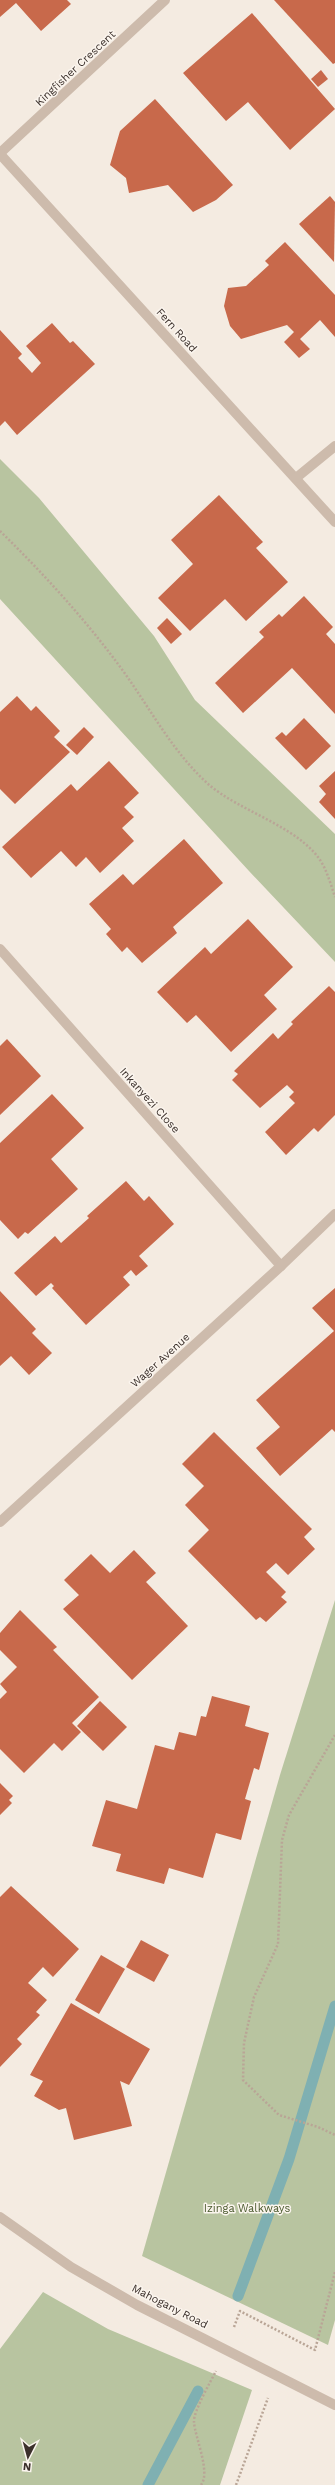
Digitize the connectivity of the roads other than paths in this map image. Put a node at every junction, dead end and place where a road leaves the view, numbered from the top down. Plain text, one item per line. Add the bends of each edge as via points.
1 (165, 0) edge
2 (0, 154) edge
3 (335, 446) edge
4 (296, 478) junction
5 (335, 522) edge
6 (0, 949) edge
7 (335, 1214) edge
8 (281, 1266) junction
9 (0, 1522) edge
10 (0, 2217) edge
11 (335, 2405) edge

1 - 2 street, Kingfisher Crescent
2 - 4 street, Fern Road
3 - 4 street
4 - 5 street, Fern Road
6 - 8 street, Inkanyezi Close
7 - 8 street, Wager Avenue
8 - 9 street, Wager Avenue
10 - 11 street, Mahogany Road via 71,2267 138,2305

